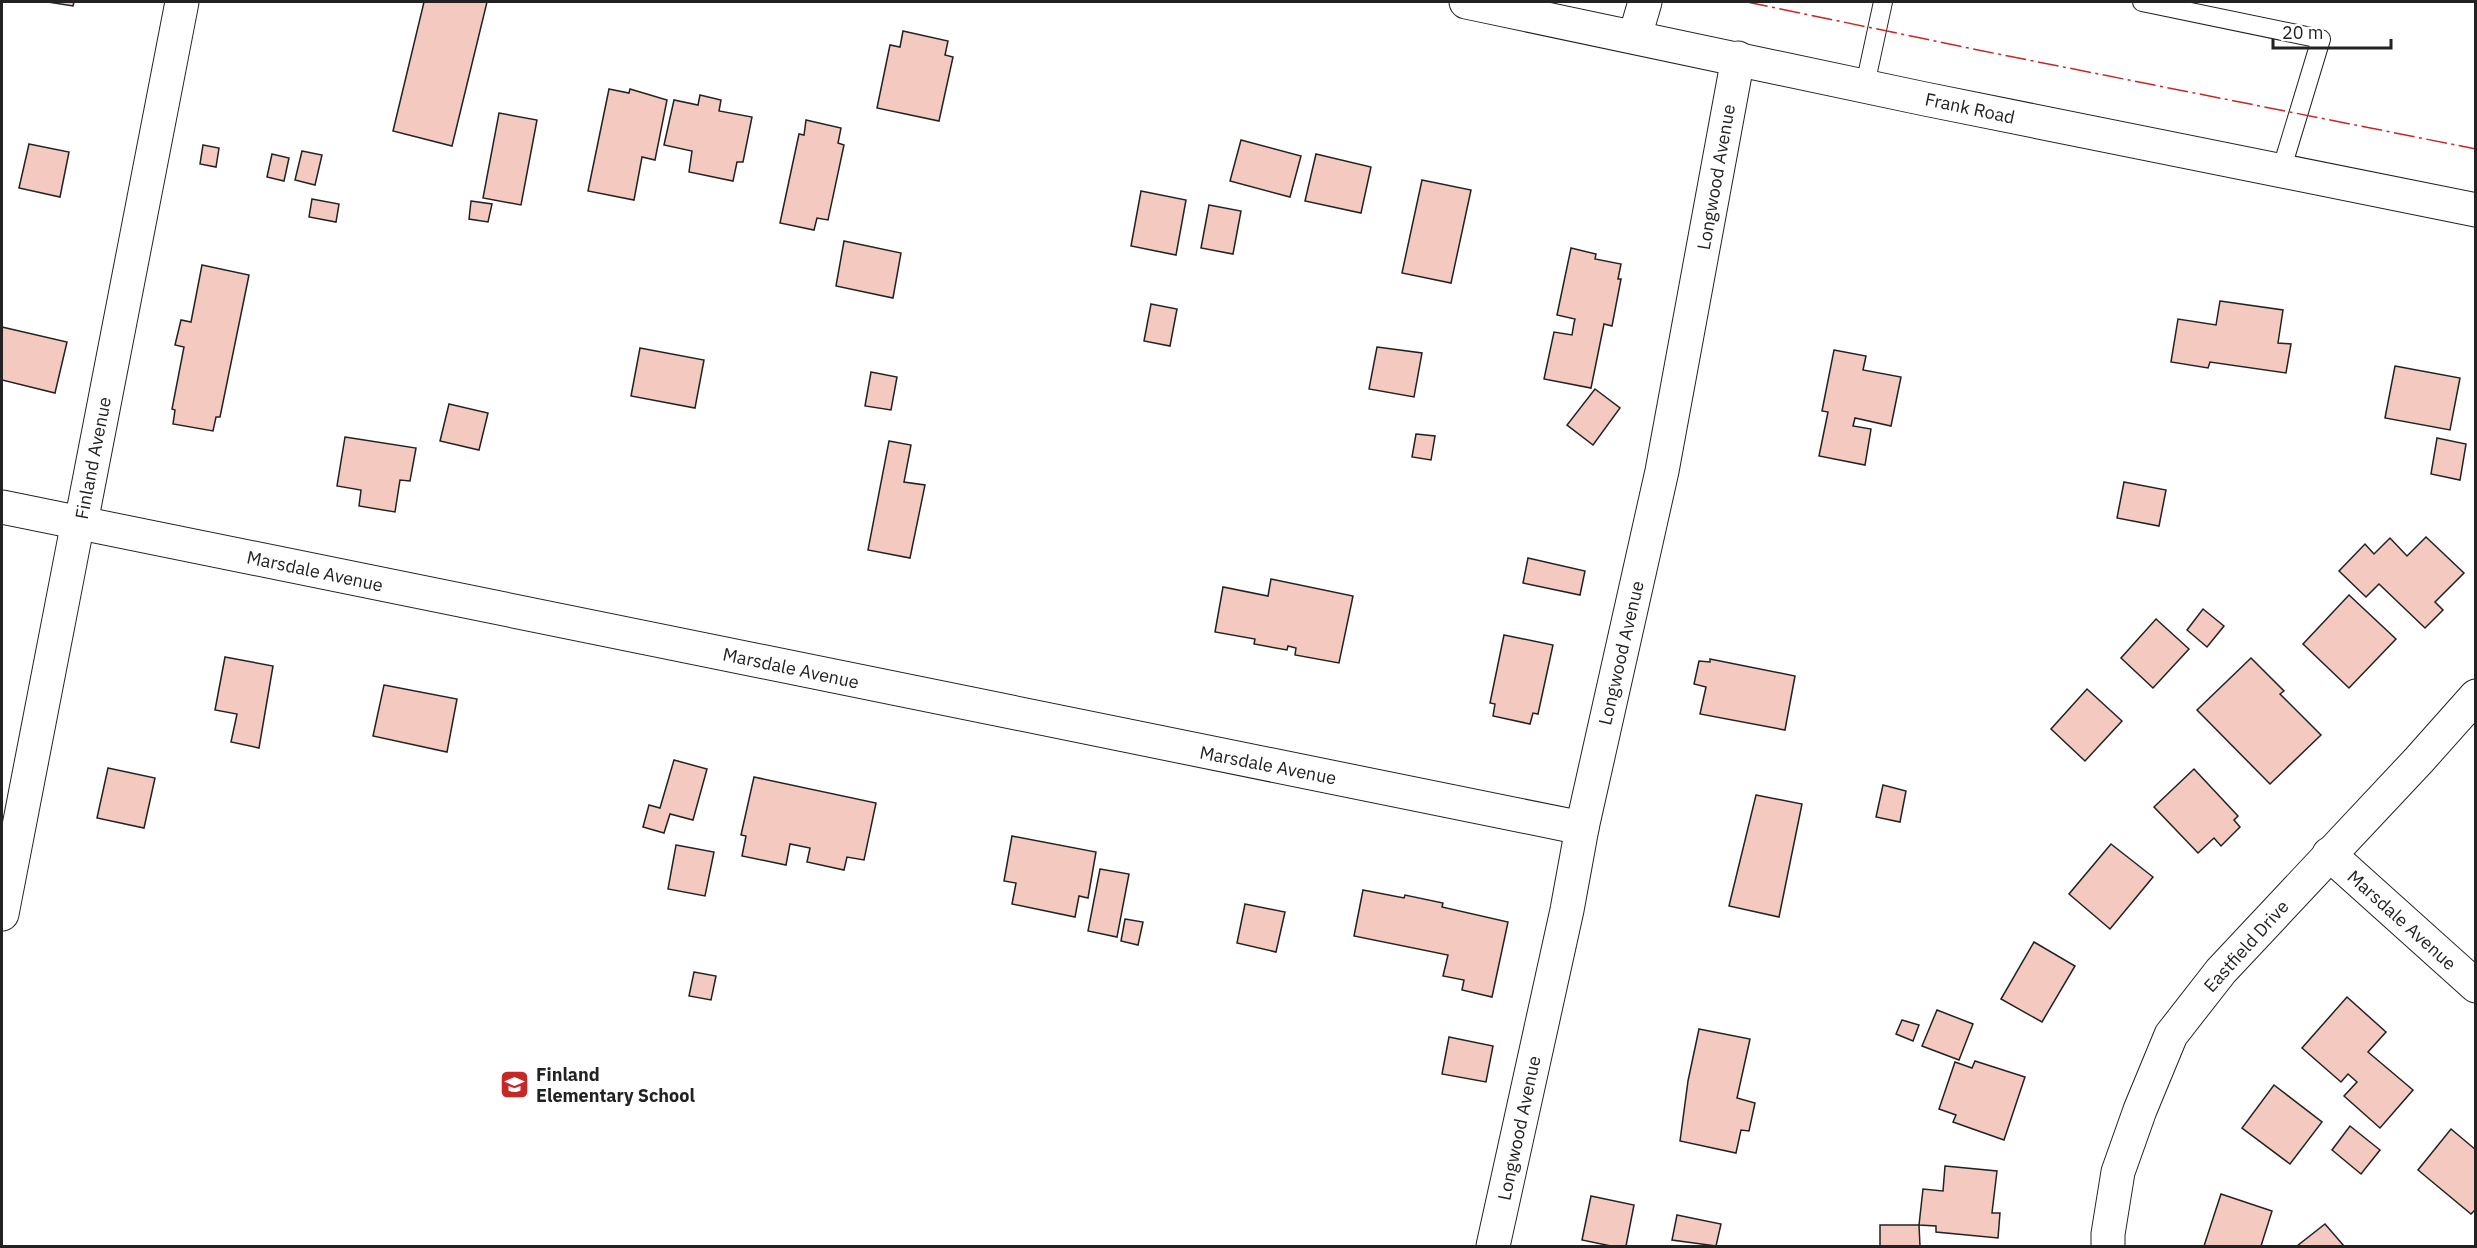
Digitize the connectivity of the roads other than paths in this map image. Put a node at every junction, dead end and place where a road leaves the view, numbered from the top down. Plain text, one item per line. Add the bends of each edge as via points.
1 (182, 2) edge
2 (1466, 2) edge
3 (1645, 2) edge
4 (1883, 2) edge
5 (2142, 2) edge
6 (1635, 36) junction
7 (1738, 58) junction
8 (1865, 85) junction
9 (2280, 171) junction
10 (2475, 210) edge
11 (2, 507) edge
12 (81, 523) junction
13 (2475, 696) edge
14 (1582, 828) junction
15 (2330, 854) junction
16 (2, 914) edge
17 (2475, 986) edge
18 (1493, 1246) edge
19 (2108, 1246) edge

1 - 12 street, Finland Avenue
2 - 6 street, Frank Road
3 - 6 street
4 - 8 lane
5 - 9 lane via 2321,39
6 - 7 street, Frank Road
7 - 8 street, Frank Road
7 - 14 street, Longwood Avenue via 1662,471
8 - 9 street, Frank Road
9 - 10 street, Frank Road
11 - 12 street, Marsdale Avenue
12 - 14 street, Marsdale Avenue
12 - 16 street, Finland Avenue via 75,537
13 - 15 street, Eastfield Drive
14 - 18 street, Longwood Avenue via 1568,910
15 - 17 street, Marsdale Avenue
15 - 19 street, Eastfield Drive via 2221,971 2171,1035 2118,1172

